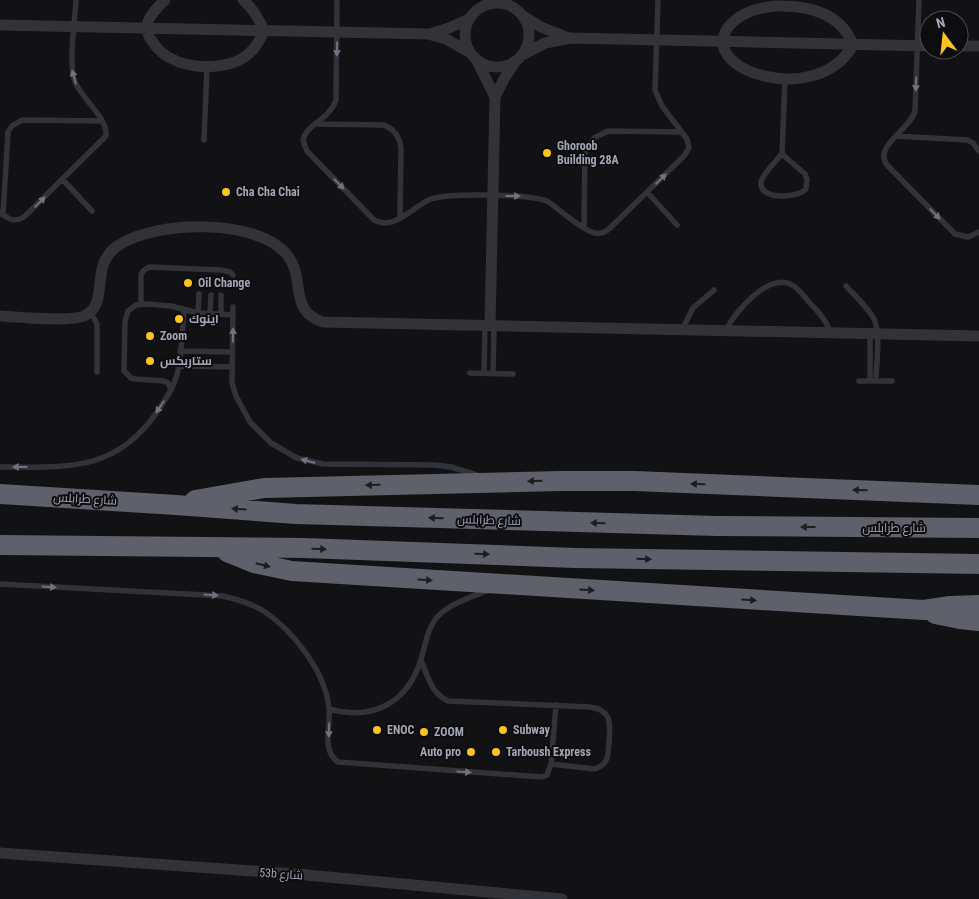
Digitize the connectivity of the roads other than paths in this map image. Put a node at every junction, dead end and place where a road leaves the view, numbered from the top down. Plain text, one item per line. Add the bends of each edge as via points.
1 (76, 0) edge
2 (165, 0) edge
3 (243, 0) edge
4 (337, 0) edge
5 (658, 0) edge
6 (788, 3) edge
7 (517, 8) edge
8 (476, 9) edge
9 (0, 25) edge
10 (74, 26) junction
11 (146, 27) junction
12 (264, 31) junction
13 (338, 32) junction
14 (428, 34) junction
15 (571, 38) junction
16 (656, 40) junction
17 (722, 42) junction
18 (853, 45) junction
19 (919, 46) edge
20 (473, 56) junction
21 (518, 58) junction
22 (921, 60) edge
23 (207, 66) junction
24 (785, 80) junction
25 (495, 97) junction
26 (102, 121) junction
27 (316, 124) junction
28 (682, 132) junction
29 (896, 136) junction
30 (204, 140) dead end
31 (979, 151) edge
32 (782, 154) junction
33 (63, 180) junction
34 (647, 192) junction
35 (493, 196) junction
36 (92, 211) dead end
37 (1, 213) edge
38 (400, 218) junction
39 (677, 225) dead end
40 (584, 227) junction
41 (979, 232) edge
42 (233, 275) dead end
43 (846, 286) dead end
44 (714, 290) dead end
45 (199, 294) dead end
46 (211, 295) dead end
47 (221, 295) dead end
48 (141, 304) junction
49 (234, 307) dead end
50 (184, 310) junction
51 (90, 311) junction
52 (198, 313) junction
53 (210, 314) junction
54 (221, 314) junction
55 (233, 315) junction
56 (0, 316) edge
57 (490, 326) junction
58 (682, 330) junction
59 (725, 330) junction
60 (830, 334) junction
61 (874, 334) junction
62 (979, 336) edge
63 (180, 351) junction
64 (232, 352) junction
65 (178, 366) junction
66 (232, 368) junction
67 (97, 372) dead end
68 (470, 373) dead end
69 (484, 373) junction
70 (493, 373) junction
71 (513, 374) dead end
72 (859, 381) dead end
73 (873, 381) junction
74 (892, 381) dead end
75 (171, 390) junction
76 (0, 467) edge
77 (979, 480) edge
78 (493, 482) junction
79 (909, 492) junction
80 (0, 494) edge
81 (979, 495) edge
82 (176, 504) junction
83 (979, 528) edge
84 (0, 545) edge
85 (218, 548) junction
86 (979, 564) edge
87 (0, 584) edge
88 (503, 585) junction
89 (979, 605) edge
90 (924, 610) junction
91 (979, 620) edge
92 (421, 660) junction
93 (556, 705) junction
94 (330, 709) junction
95 (551, 764) junction
96 (0, 853) edge
97 (562, 899) edge

1 - 10 lane
2 - 11 street
3 - 12 street via 260,19
4 - 13 lane
5 - 16 lane
6 - 17 street via 741,16 725,32
6 - 18 street via 828,15 844,28
7 - 8 street via 500,3
7 - 15 street via 551,32
7 - 21 street via 528,26 529,36 527,46
8 - 14 street via 449,28
8 - 20 street via 465,27 464,36
9 - 10 street
10 - 11 street
26 -> 10 lane via 73,77
11 - 12 street
11 - 23 street via 155,47 163,55 183,63
12 - 13 street
12 - 23 street via 252,51 242,58 232,63
13 - 14 street
13 -> 27 lane via 336,100 330,112
14 - 20 street via 446,39
15 - 16 street
15 - 21 street via 545,43
16 - 17 street
16 - 28 lane via 657,96
17 - 18 street
17 - 24 street via 725,52 741,67 762,76
18 - 19 street
18 - 24 street via 840,62 827,70
20 - 21 street via 491,67 507,65
20 - 25 street
21 - 25 street
22 -> 29 lane via 915,111 911,121
23 - 30 lane
24 - 32 lane
25 - 35 street
26 - 33 lane via 106,130 103,140
26 - 37 lane via 22,120 12,126 7,138
27 -> 38 lane via 304,135 307,150 377,222 388,224
27 - 38 lane via 384,125 397,133 401,148
34 -> 28 lane via 687,153 689,143
28 - 40 lane via 608,131 594,138 585,152
29 - 31 lane via 967,140
29 -> 41 lane via 884,150 883,158 887,165 955,234 968,237
32 - 32 lane via 763,178 762,189 772,195 798,195 806,188 807,179
33 - 36 lane
37 -> 33 lane via 10,220 24,217
34 - 39 lane
34 - 40 lane via 606,232 596,233
35 - 38 lane via 441,197
35 -> 40 lane via 540,198
35 - 57 street
42 - 48 lane via 230,272 153,266 142,271
43 - 61 lane via 871,314 876,327
44 - 58 lane via 693,308
45 - 52 lane
46 - 53 lane
47 - 54 lane
48 - 50 lane
48 - 75 lane via 126,316 124,370 135,379 164,381
49 - 55 lane
50 - 52 lane
50 - 63 lane
51 - 56 street via 76,318
51 - 57 street via 98,299 102,265 119,244 161,230 214,227 248,233 279,247 293,265 302,306 316,320
51 - 67 lane via 97,324
52 - 53 lane
53 - 54 lane
54 - 55 lane
64 -> 55 lane
57 - 58 street
57 - 69 lane
57 - 70 lane
58 - 59 street
59 - 60 street
59 - 60 lane via 748,301 768,286 783,282 797,288 825,321
60 - 61 street
61 - 62 street
61 - 73 lane
63 - 64 lane
63 - 65 lane
64 - 66 lane
65 - 66 lane
65 - 75 lane
78 -> 66 lane via 466,470 436,465 324,464 297,458 271,443 250,422 236,396
68 - 69 lane
69 - 70 lane
70 - 71 lane
72 - 73 lane
73 - 74 lane
75 -> 76 lane via 141,432 113,454 80,465
77 - 79 highway
79 -> 78 highway via 635,481
78 -> 82 highway via 264,488
79 - 81 highway
80 - 82 highway, شارع طرابلس
83 -> 82 highway, شارع طرابلس via 717,526 296,514
84 - 85 highway
85 -> 86 highway
85 -> 88 highway via 254,563 292,571
87 -> 94 lane via 202,594 242,601 278,621 292,636 314,666
88 -> 90 highway
88 - 92 lane via 450,607 438,616 430,629
89 - 90 highway
90 - 91 highway via 948,617
92 - 93 lane via 433,690 448,701
92 - 94 lane via 406,690 384,707 357,714
93 - 95 lane
93 - 95 lane via 604,711 610,724 608,756 606,762 595,768
94 -> 95 lane via 328,750 331,758 338,762 542,777 547,775
96 - 97 street, 53b شارع via 296,874

